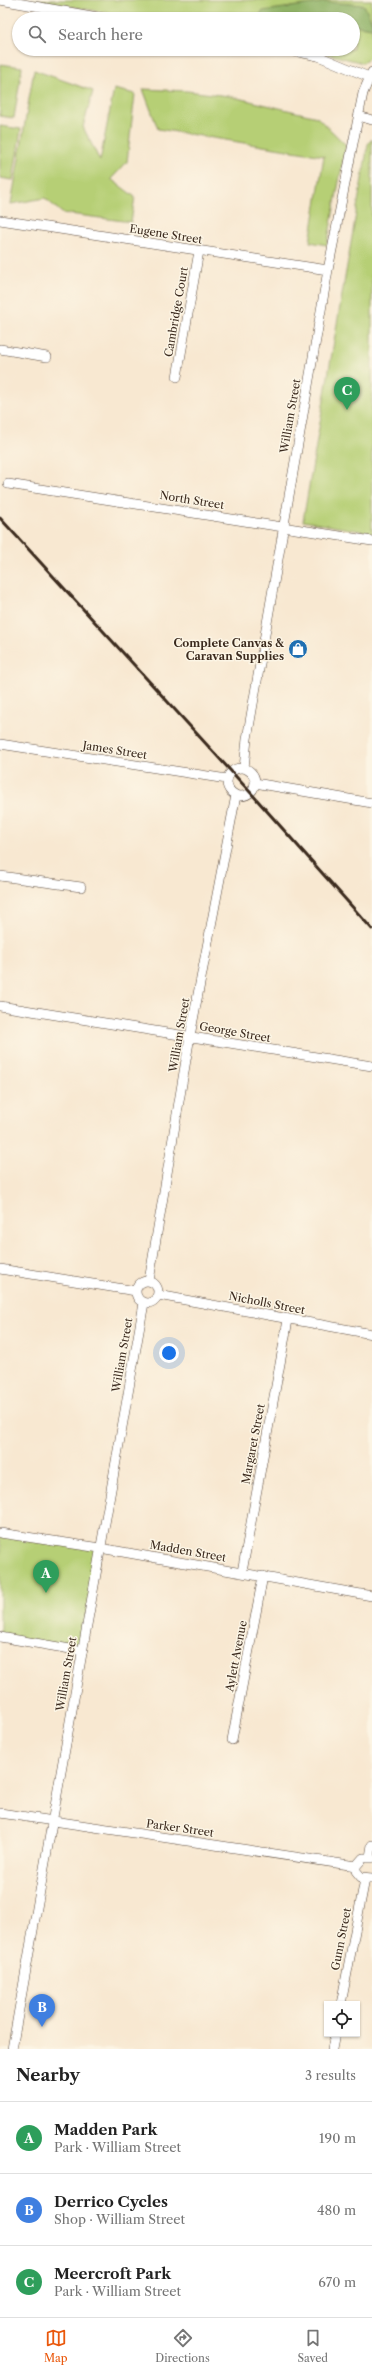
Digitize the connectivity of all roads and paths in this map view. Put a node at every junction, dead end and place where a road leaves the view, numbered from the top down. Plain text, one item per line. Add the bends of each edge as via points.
1 (0, 0) edge
2 (68, 12) edge
3 (318, 56) edge
4 (371, 74) edge
5 (359, 116) junction
6 (372, 120) edge
7 (0, 220) edge
8 (199, 251) junction
9 (328, 270) junction
10 (0, 349) edge
11 (47, 358) dead end
12 (177, 376) dead end
13 (8, 484) dead end
14 (282, 526) junction
15 (372, 541) edge
16 (0, 744) edge
17 (244, 768) junction
18 (226, 779) junction
19 (255, 783) junction
20 (236, 795) junction
21 (372, 803) edge
22 (0, 876) edge
23 (81, 887) dead end
24 (0, 1006) edge
25 (190, 1036) junction
26 (372, 1066) edge
27 (0, 1269) edge
28 (148, 1281) junction
29 (136, 1291) junction
30 (158, 1294) junction
31 (144, 1303) junction
32 (288, 1320) junction
33 (372, 1334) edge
34 (0, 1533) edge
35 (100, 1548) junction
36 (242, 1572) junction
37 (263, 1576) junction
38 (372, 1596) edge
39 (0, 1637) edge
40 (82, 1651) junction
41 (232, 1740) dead end
42 (0, 1813) edge
43 (52, 1822) junction
44 (372, 1845) edge
45 (371, 1858) edge
46 (356, 1866) junction
47 (368, 1878) edge
48 (342, 2001) edge
49 (334, 2037) edge
50 (12, 2049) edge
51 (332, 2049) edge

1 - 2 street
3 - 4 street
4 - 5 street, William Street via 363,93
5 - 6 street
5 - 9 street, William Street
7 - 8 street, Eugene Street
8 - 9 street, Eugene Street
8 - 12 street, Cambridge Court
9 - 14 street, William Street
10 - 11 street
13 - 14 street, North Street
14 - 15 street, North Street
14 - 17 street, William Street
16 - 18 street, James Street
17 - 18 street via 231,771
17 - 19 street via 252,774
18 - 20 street via 229,789
19 - 20 street via 250,792
19 - 21 street
20 - 25 street, William Street
22 - 23 street
24 - 25 street, George Street
25 - 26 street, George Street
25 - 28 street, William Street
27 - 29 street
28 - 29 street via 141,1282
28 - 30 street via 156,1285
29 - 31 street via 137,1297
30 - 31 street via 151,1302
30 - 32 street, Nicholls Street
31 - 35 street, William Street
32 - 33 street, Nicholls Street
32 - 36 street, Margaret Street
34 - 35 street, Madden Street
35 - 36 street, Madden Street
35 - 40 street, William Street
36 - 37 street, Madden Street
37 - 38 street, Madden Street
37 - 41 street, Aylett Avenue
39 - 40 street
40 - 43 street, William Street
42 - 43 street, Parker Street
43 - 46 street, Parker Street
43 - 50 street, William Street
44 - 45 street
45 - 46 street via 360,1860
46 - 47 street via 358,1875
47 - 48 street, Gunn Street
49 - 51 street

